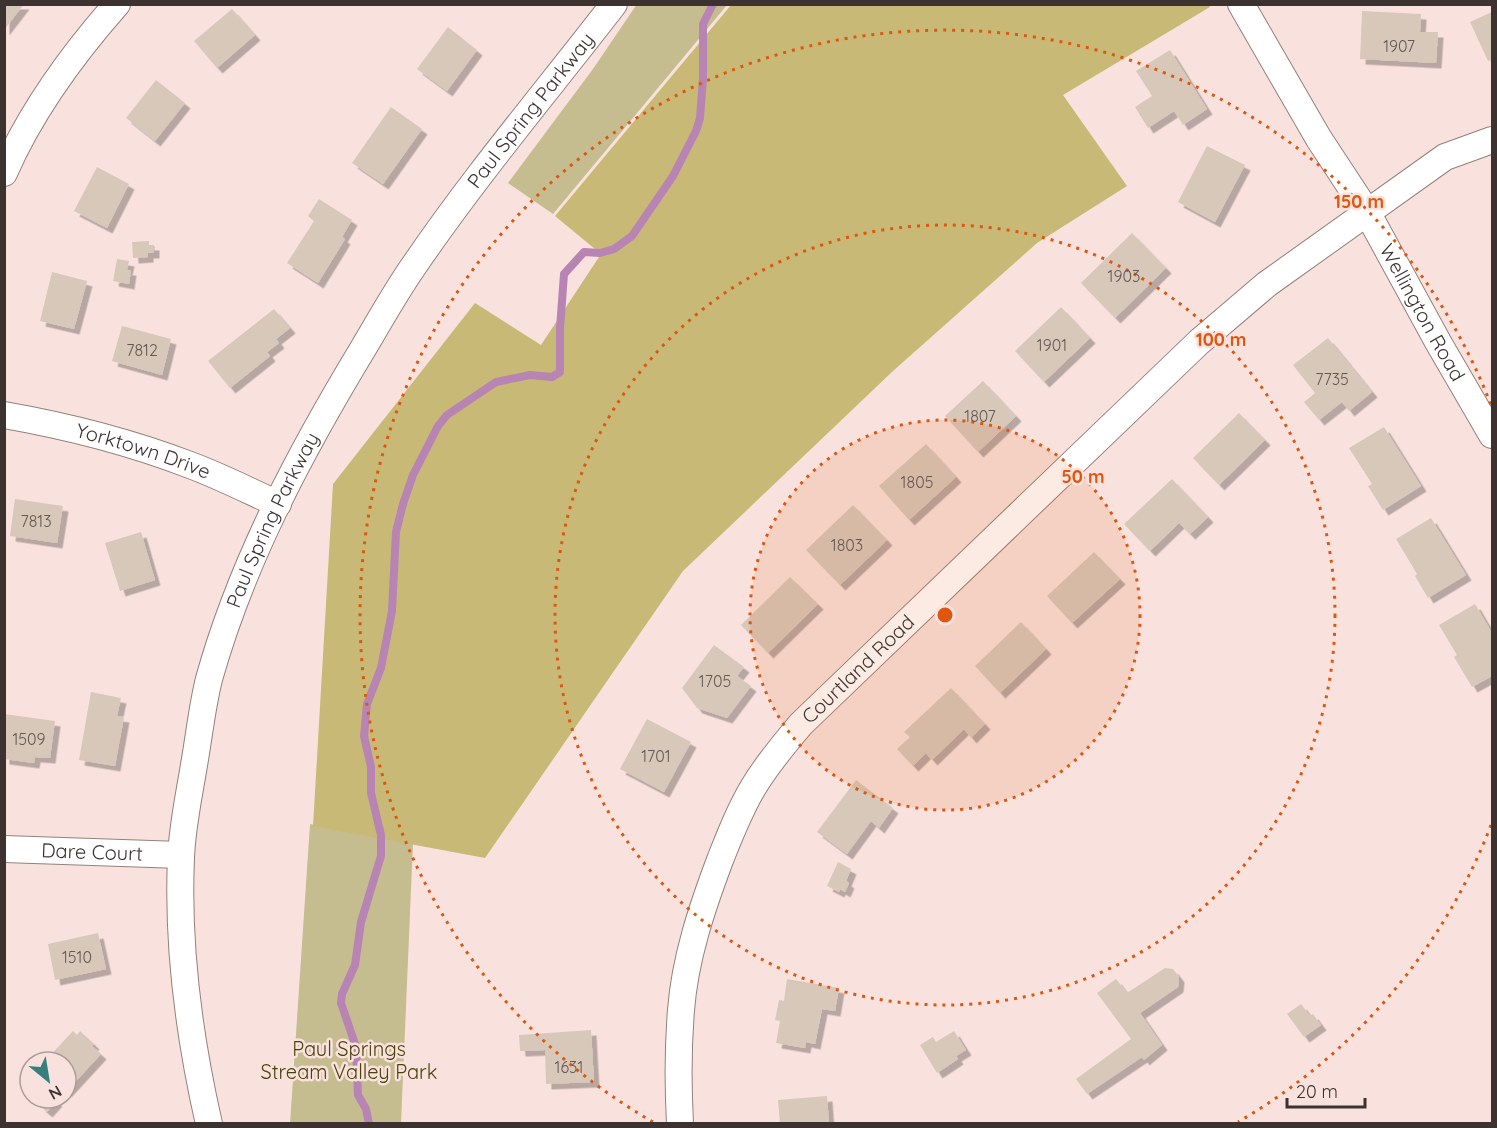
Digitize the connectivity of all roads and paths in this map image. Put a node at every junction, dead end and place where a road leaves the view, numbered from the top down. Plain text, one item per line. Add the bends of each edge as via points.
1 (117, 4) edge
2 (614, 4) edge
3 (1241, 4) edge
4 (1492, 140) edge
5 (4, 173) edge
6 (1367, 212) junction
7 (4, 415) edge
8 (1492, 435) edge
9 (278, 504) junction
10 (4, 849) edge
11 (181, 855) junction
12 (209, 1124) edge
13 (680, 1124) edge

1 - 5 street via 54,83
2 - 9 street, Paul Spring Parkway via 501,146 412,268 329,405
3 - 6 street, Wellington Road via 1319,139
4 - 6 street, Courtland Road via 1445,157
6 - 8 street, Wellington Road
6 - 13 street, Courtland Road via 1267,284 1198,342 801,724 773,756 733,828 703,904 691,949 681,1008
7 - 9 street, Yorktown Drive via 136,446 192,465
9 - 11 street, Paul Spring Parkway via 236,595 208,682
10 - 11 street, Dare Court
11 - 12 street, Paul Spring Parkway via 186,1004

